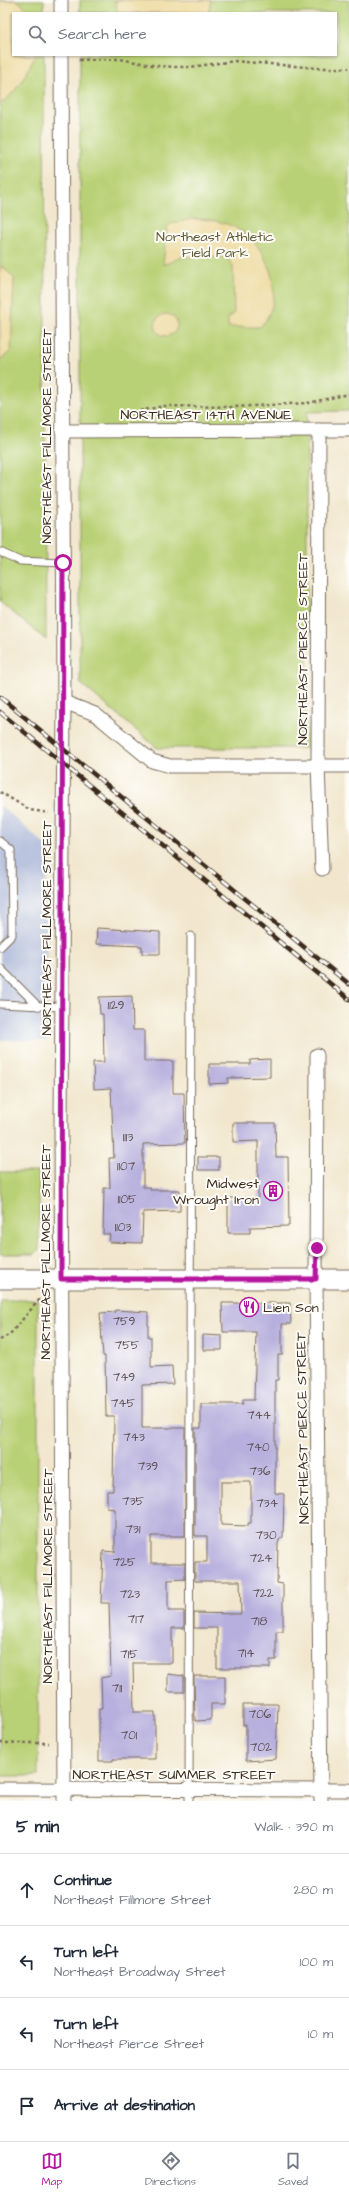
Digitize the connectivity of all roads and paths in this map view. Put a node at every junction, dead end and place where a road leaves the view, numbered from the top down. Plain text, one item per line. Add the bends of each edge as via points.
1 (61, 0) edge
2 (61, 12) edge
3 (61, 56) edge
4 (79, 60) dead end
5 (349, 68) edge
6 (349, 394) edge
7 (134, 412) dead end
8 (62, 430) junction
9 (319, 430) junction
10 (349, 430) edge
11 (0, 552) edge
12 (63, 563) junction
13 (64, 702) junction
14 (318, 766) junction
15 (349, 766) edge
16 (0, 792) edge
17 (63, 814) junction
18 (0, 841) edge
19 (322, 869) dead end
20 (191, 936) dead end
21 (0, 946) edge
22 (0, 968) edge
23 (0, 1004) edge
24 (38, 1006) junction
25 (62, 1007) junction
26 (317, 1055) dead end
27 (0, 1279) edge
28 (61, 1279) junction
29 (190, 1279) junction
30 (316, 1279) junction
31 (349, 1279) edge
32 (40, 1299) dead end
33 (0, 1340) edge
34 (63, 1742) junction
35 (0, 1743) edge
36 (0, 1789) edge
37 (349, 1790) edge
38 (64, 1795) edge
39 (189, 1795) edge
40 (321, 1795) edge

1 - 2 street
3 - 8 street, NORTHEAST FILLMORE STREET
4 - 5 path via 120,59 176,67 235,61
6 - 7 path via 308,403 234,407 164,406
8 - 9 street, NORTHEAST 14TH AVENUE
8 - 12 street, NORTHEAST FILLMORE STREET
9 - 10 street, NORTHEAST 14TH AVENUE
9 - 14 street, NORTHEAST PIERCE STREET
11 - 12 lane via 20,561
12 - 13 street, NORTHEAST FILLMORE STREET
13 - 14 street via 95,714 159,764
13 - 17 street, NORTHEAST FILLMORE STREET
14 - 15 street
14 - 19 street, NORTHEAST PIERCE STREET
16 - 17 path via 30,810
17 - 25 street, NORTHEAST FILLMORE STREET
18 - 21 lane via 12,850 12,935
20 - 29 lane
22 - 24 lane
23 - 24 lane
24 - 25 lane
25 - 28 street, NORTHEAST FILLMORE STREET
26 - 30 street, NORTHEAST PIERCE STREET
27 - 28 main road
28 - 29 main road
28 - 34 street, NORTHEAST FILLMORE STREET
29 - 30 main road
29 - 39 lane
30 - 31 main road
30 - 40 street, NORTHEAST PIERCE STREET
32 - 33 path via 10,1334
34 - 35 path
34 - 38 street, NORTHEAST FILLMORE STREET
36 - 38 street, NORTHEAST SUMMER STREET
37 - 40 street, NORTHEAST SUMMER STREET
38 - 39 street, NORTHEAST SUMMER STREET
39 - 40 street, NORTHEAST SUMMER STREET

